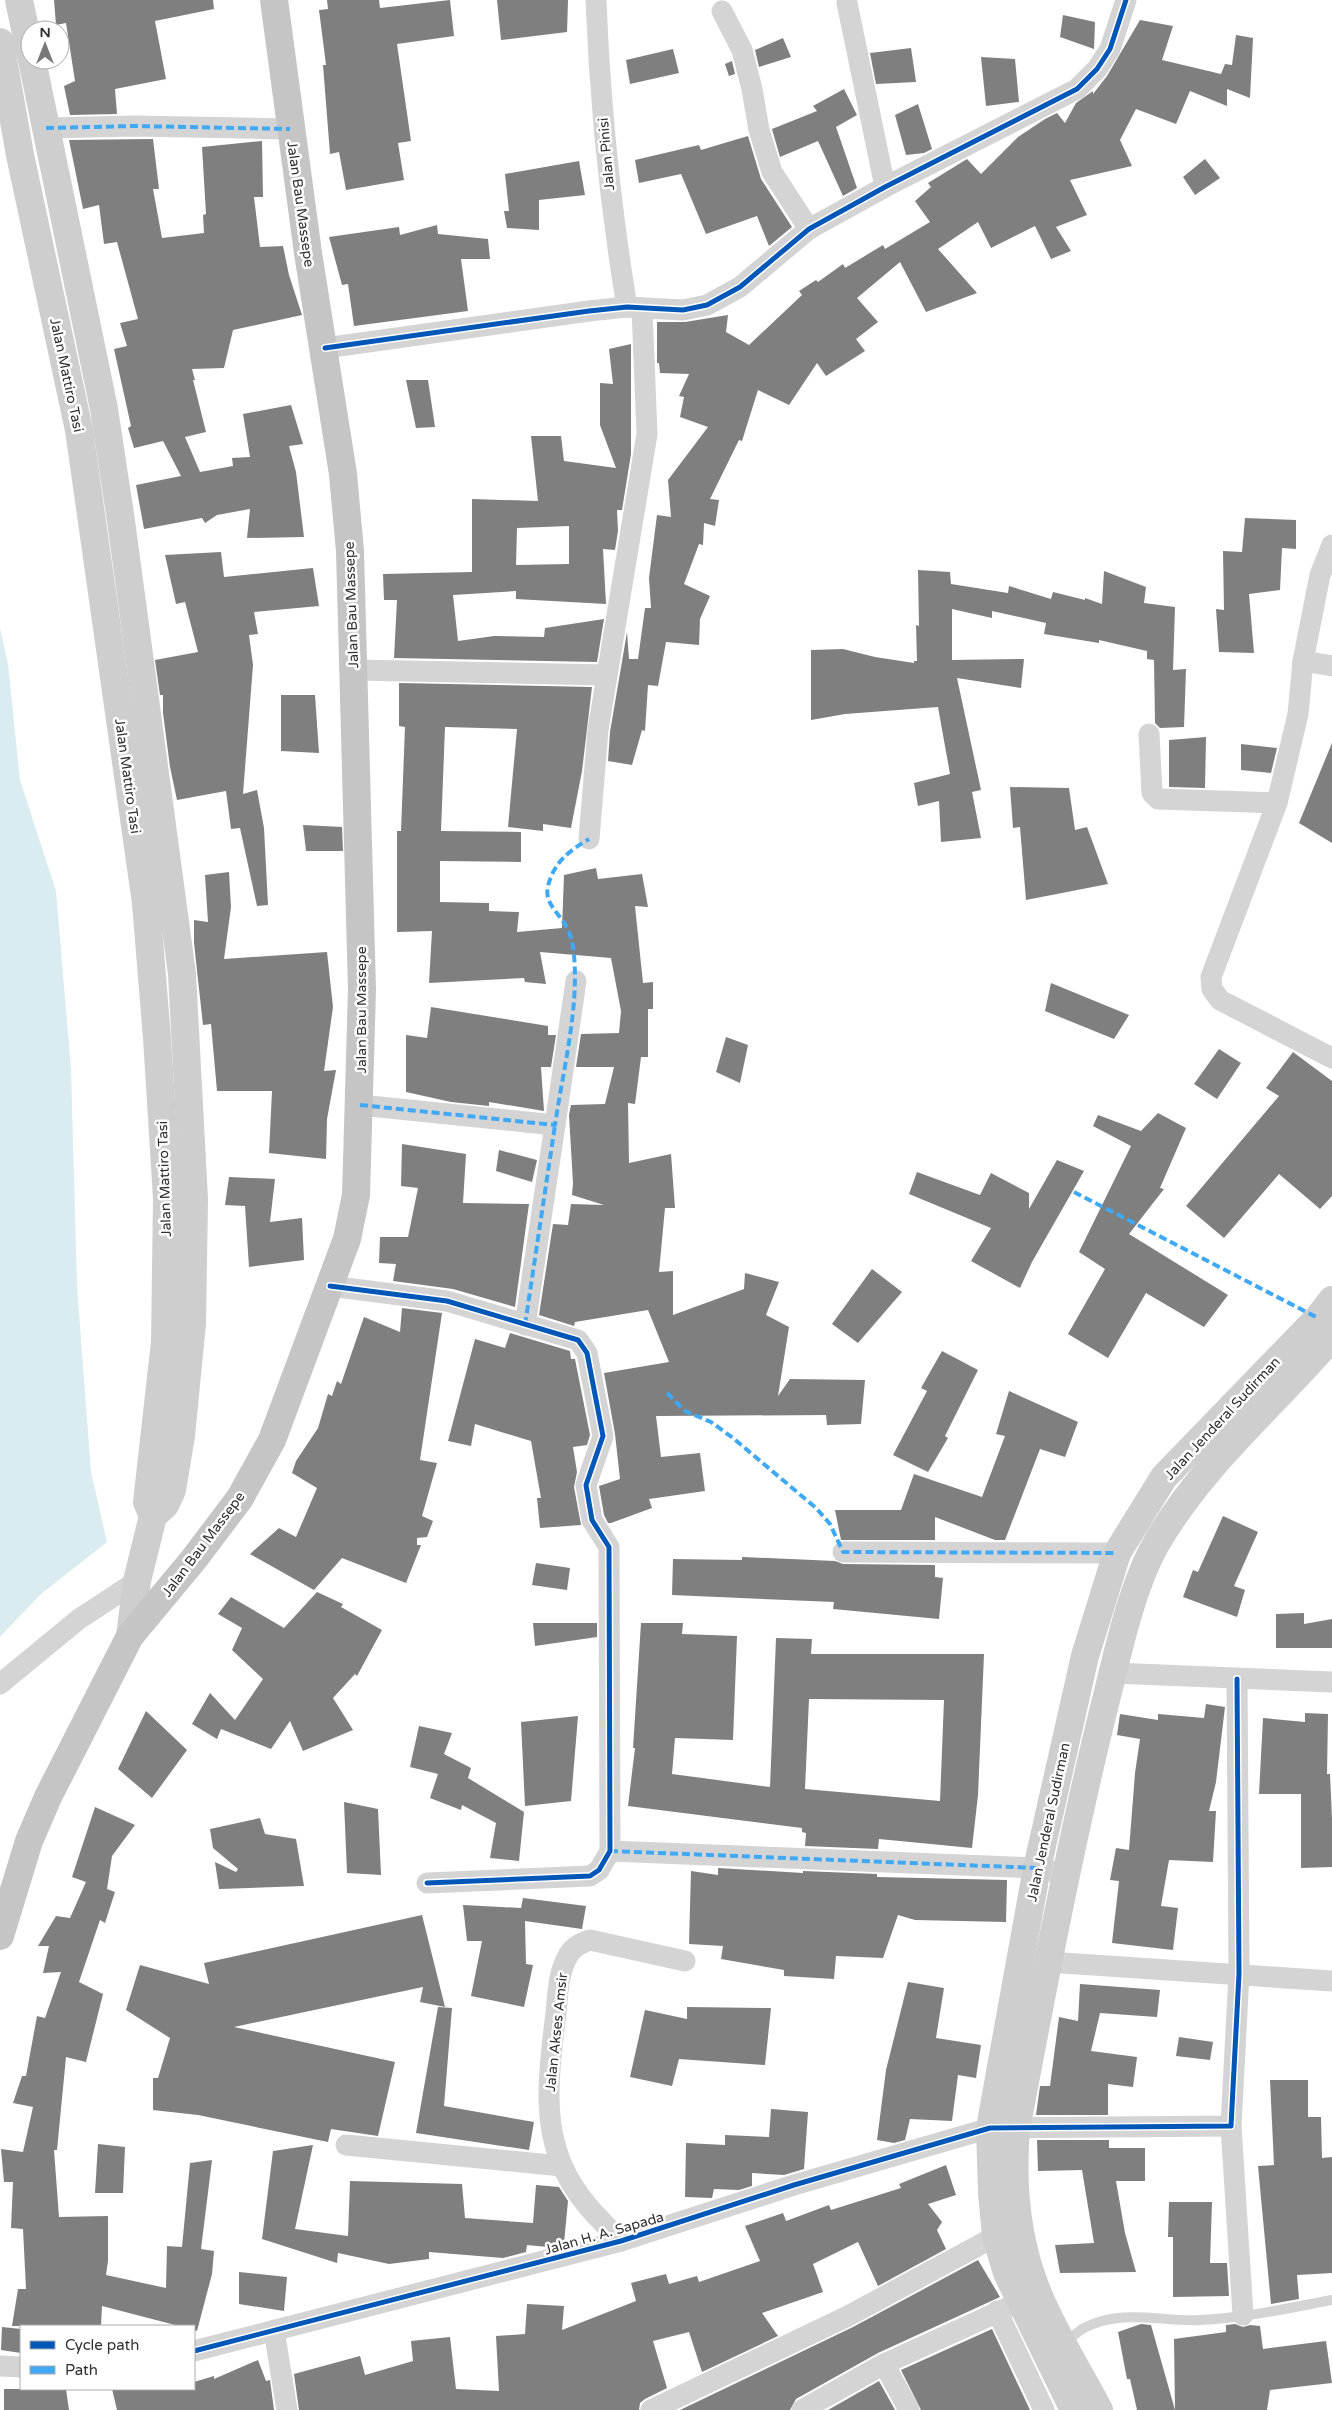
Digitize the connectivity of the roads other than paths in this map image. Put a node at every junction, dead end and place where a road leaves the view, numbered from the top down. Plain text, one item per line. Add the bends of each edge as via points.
1 (19, 0) edge
2 (274, 0) edge
3 (596, 0) edge
4 (1126, 0) edge
5 (847, 3) dead end
6 (722, 11) dead end
7 (23, 20) edge
8 (0, 42) edge
9 (34, 70) edge
10 (46, 128) junction
11 (290, 129) junction
12 (884, 187) junction
13 (809, 229) junction
14 (634, 307) junction
15 (325, 348) junction
16 (1332, 545) edge
17 (1304, 661) junction
18 (1332, 666) edge
19 (353, 670) junction
20 (607, 675) junction
21 (1149, 734) dead end
22 (140, 770) junction
23 (1277, 803) junction
24 (589, 839) dead end
25 (576, 982) dead end
26 (1332, 1058) edge
27 (360, 1105) junction
28 (555, 1125) junction
29 (330, 1286) junction
30 (1332, 1300) edge
31 (525, 1325) junction
32 (1325, 1337) edge
33 (842, 1552) dead end
34 (1117, 1553) junction
35 (137, 1581) junction
36 (130, 1636) junction
37 (1113, 1673) junction
38 (1237, 1679) junction
39 (1332, 1682) edge
40 (0, 1684) edge
41 (610, 1851) junction
42 (1037, 1868) junction
43 (1065, 1874) junction
44 (427, 1882) dead end
45 (0, 1936) edge
46 (685, 1961) dead end
47 (1048, 1962) junction
48 (1239, 1974) junction
49 (1332, 1981) edge
50 (1231, 2126) junction
51 (1003, 2128) junction
52 (346, 2145) dead end
53 (562, 2166) junction
54 (996, 2236) junction
55 (621, 2241) junction
56 (1332, 2300) edge
57 (1008, 2307) junction
58 (1243, 2315) junction
59 (274, 2330) junction
60 (1062, 2344) junction
61 (195, 2351) edge
62 (884, 2364) junction
63 (0, 2366) edge
64 (20, 2367) edge
65 (1054, 2407) edge
66 (287, 2410) edge
67 (651, 2410) edge
68 (802, 2410) edge
69 (909, 2410) edge
70 (1099, 2410) edge

1 - 7 main road
2 - 11 highway, Jalan Bau Massepe
3 - 14 street, Jalan Pinisi via 608,182
4 - 12 street via 1110,49 1097,69 1077,89
5 - 12 street
6 - 13 street via 742,50 759,130 772,172
8 - 22 main road, Jalan Mattiro Tasi via 20,155 79,430
9 - 10 main road, Jalan Mattiro Tasi
10 - 11 street
10 - 22 main road, Jalan Mattiro Tasi via 104,409 122,521
11 - 15 highway, Jalan Bau Massepe
12 - 13 street
13 - 14 street via 740,287 707,305 683,310
14 - 15 street via 478,325
14 - 20 street, Jalan Pinisi via 647,434
15 - 19 highway, Jalan Bau Massepe via 350,551
16 - 17 street via 1320,575
17 - 18 street
17 - 23 street via 1298,714
19 - 20 street
19 - 27 highway, Jalan Bau Massepe via 362,990
20 - 24 street, Jalan Pinisi via 598,730
21 - 23 street via 1152,793 1158,799
22 - 35 main road, Jalan Mattiro Tasi via 167,1198 165,1342 147,1502 153,1516
23 - 26 street via 1211,977 1212,989 1220,1000
25 - 28 street
27 - 28 street
27 - 29 highway, Jalan Bau Massepe via 356,1196 347,1239
28 - 31 street
29 - 31 street via 447,1301
29 - 36 highway, Jalan Bau Massepe via 272,1440 240,1498
30 - 32 main road, Jalan Jenderal Sudirman
31 - 41 street via 578,1340 587,1353 603,1436 586,1485 592,1520 610,1548
32 - 34 main road, Jalan Jenderal Sudirman via 1164,1477
32 - 37 main road, Jalan Jenderal Sudirman via 1210,1467 1177,1511 1140,1580
33 - 34 street
34 - 42 main road, Jalan Jenderal Sudirman via 1084,1656
35 - 36 main road, Jalan Mattiro Tasi
35 - 40 street via 85,1614
36 - 45 highway, Jalan Bau Massepe via 48,1797 29,1841
37 - 38 street
37 - 43 main road, Jalan Jenderal Sudirman
38 - 39 street
38 - 48 street
41 - 42 street
41 - 44 street via 599,1870 590,1876
42 - 43 street
42 - 51 main road, Jalan Jenderal Sudirman
43 - 47 main road, Jalan Jenderal Sudirman
46 - 53 street, Jalan Akses Amsir via 590,1940 578,1944 569,1954 560,1973 549,2074 549,2110
47 - 48 street
47 - 51 main road, Jalan Jenderal Sudirman
48 - 49 street
48 - 50 street
50 - 51 street, Jalan H. A. Sapada
50 - 58 street
51 - 54 main road, Jalan Jenderal Sudirman via 992,2193
51 - 55 street, Jalan H. A. Sapada via 794,2186
51 - 60 main road, Jalan Jenderal Sudirman via 1013,2163 1018,2230 1042,2304
52 - 53 street
53 - 55 street, Jalan Akses Amsir via 580,2199
54 - 57 main road, Jalan Jenderal Sudirman via 1007,2273
54 - 67 street via 848,2316
55 - 59 street, Jalan H. A. Sapada
56 - 58 lane
57 - 62 street
57 - 65 main road, Jalan Jenderal Sudirman
58 - 60 lane via 1199,2320 1135,2315 1116,2318 1084,2328
59 - 61 street, Jalan H. A. Sapada
59 - 66 street
60 - 70 main road, Jalan Jenderal Sudirman
62 - 68 street
62 - 69 street
63 - 64 street

